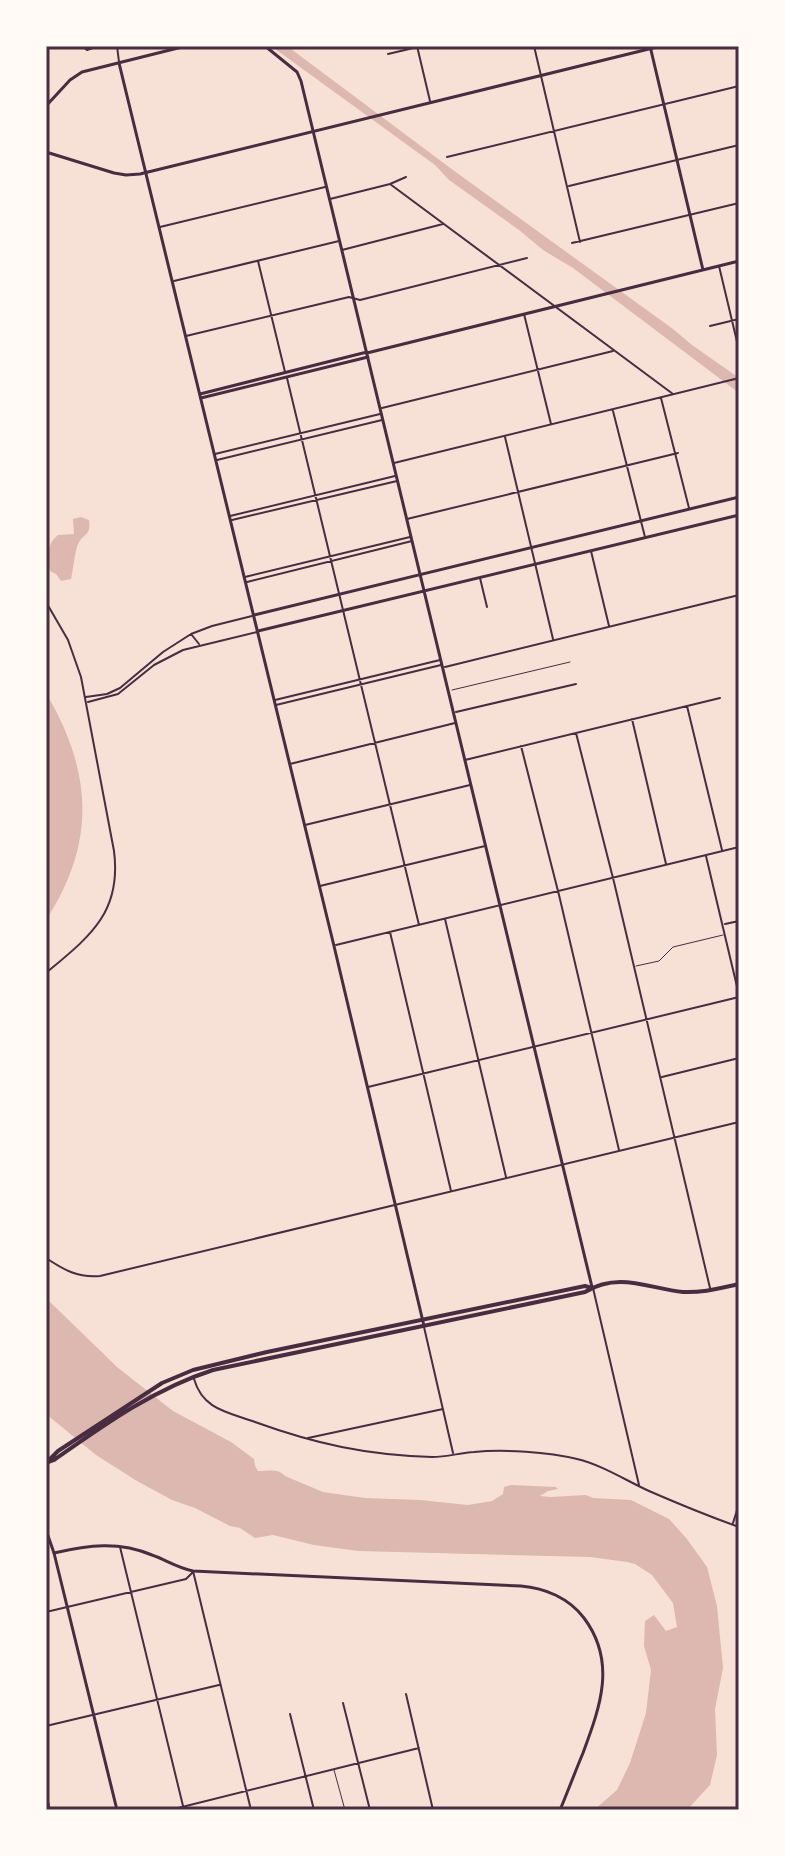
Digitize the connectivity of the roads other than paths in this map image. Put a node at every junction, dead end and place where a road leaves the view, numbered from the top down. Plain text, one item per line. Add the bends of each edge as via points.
1 (82, 46) edge
2 (99, 46) edge
3 (117, 46) edge
4 (186, 46) edge
5 (265, 46) edge
6 (422, 46) edge
7 (534, 46) edge
8 (661, 46) edge
9 (417, 47) edge
10 (650, 47) edge
11 (388, 54) dead end
12 (119, 63) junction
13 (541, 76) junction
14 (739, 86) edge
15 (430, 103) junction
16 (664, 104) junction
17 (46, 106) edge
18 (554, 131) junction
19 (313, 132) junction
20 (739, 145) edge
21 (46, 152) edge
22 (447, 157) dead end
23 (677, 160) junction
24 (146, 173) junction
25 (406, 177) dead end
26 (390, 184) junction
27 (568, 186) junction
28 (326, 187) junction
29 (329, 199) junction
30 (739, 203) edge
31 (690, 215) junction
32 (444, 224) junction
33 (159, 227) junction
34 (340, 241) junction
35 (580, 242) junction
36 (572, 243) dead end
37 (342, 250) junction
38 (527, 258) dead end
39 (258, 261) junction
40 (739, 261) edge
41 (499, 265) junction
42 (719, 266) junction
43 (703, 270) junction
44 (172, 281) junction
45 (354, 299) junction
46 (555, 307) junction
47 (524, 314) junction
48 (271, 316) junction
49 (739, 319) edge
50 (732, 321) junction
51 (710, 326) dead end
52 (186, 336) junction
53 (614, 350) junction
54 (739, 350) edge
55 (367, 354) junction
56 (538, 370) junction
57 (286, 375) junction
58 (739, 378) edge
59 (674, 394) junction
60 (200, 396) junction
61 (661, 398) junction
62 (613, 410) junction
63 (380, 411) junction
64 (383, 420) junction
65 (551, 425) junction
66 (300, 434) junction
67 (505, 437) junction
68 (301, 439) junction
69 (676, 454) junction
70 (215, 457) junction
71 (393, 464) junction
72 (627, 465) junction
73 (396, 475) junction
74 (397, 481) junction
75 (518, 492) junction
76 (315, 495) junction
77 (739, 499) edge
78 (316, 500) junction
79 (689, 509) junction
80 (739, 515) edge
81 (230, 518) junction
82 (407, 519) junction
83 (641, 521) junction
84 (645, 538) junction
85 (412, 539) junction
86 (531, 548) junction
87 (591, 551) junction
88 (330, 556) junction
89 (331, 561) junction
90 (536, 565) junction
91 (420, 575) junction
92 (480, 578) junction
93 (245, 580) junction
94 (424, 591) junction
95 (339, 595) junction
96 (739, 595) edge
97 (46, 602) edge
98 (487, 607) dead end
99 (343, 611) junction
100 (254, 615) junction
101 (609, 627) junction
102 (258, 631) junction
103 (191, 634) junction
104 (554, 640) junction
105 (200, 645) junction
106 (570, 662) dead end
107 (442, 664) junction
108 (360, 682) junction
109 (576, 684) dead end
110 (449, 691) junction
111 (720, 698) dead end
112 (87, 700) junction
113 (275, 703) junction
114 (687, 706) junction
115 (453, 713) junction
116 (632, 719) junction
117 (456, 723) junction
118 (576, 733) junction
119 (375, 743) junction
120 (521, 746) junction
121 (465, 760) junction
122 (289, 764) junction
123 (471, 785) junction
124 (390, 804) junction
125 (304, 825) junction
126 (486, 846) junction
127 (739, 847) edge
128 (722, 852) junction
129 (706, 855) junction
130 (667, 865) junction
131 (405, 866) junction
132 (612, 878) junction
133 (319, 886) junction
134 (557, 892) junction
135 (501, 905) junction
136 (445, 919) junction
137 (739, 921) edge
138 (419, 925) junction
139 (723, 925) junction
140 (390, 932) junction
141 (725, 935) junction
142 (334, 946) junction
143 (634, 967) junction
144 (46, 973) edge
145 (739, 996) edge
146 (646, 1020) junction
147 (591, 1033) junction
148 (535, 1047) junction
149 (739, 1058) edge
150 (478, 1060) junction
151 (424, 1074) junction
152 (660, 1077) junction
153 (368, 1087) junction
154 (739, 1122) edge
155 (674, 1138) junction
156 (619, 1151) junction
157 (563, 1165) junction
158 (506, 1179) junction
159 (452, 1192) junction
160 (396, 1205) junction
161 (46, 1258) edge
162 (739, 1284) edge
163 (592, 1288) junction
164 (711, 1290) junction
165 (423, 1323) junction
166 (193, 1376) junction
167 (164, 1386) junction
168 (443, 1409) junction
169 (304, 1438) junction
170 (454, 1454) junction
171 (46, 1463) edge
172 (639, 1486) junction
173 (739, 1504) edge
174 (732, 1525) junction
175 (739, 1527) edge
176 (46, 1530) edge
177 (119, 1545) junction
178 (54, 1553) junction
179 (193, 1571) junction
180 (131, 1592) junction
181 (67, 1607) junction
182 (46, 1612) edge
183 (221, 1684) junction
184 (406, 1694) dead end
185 (157, 1699) junction
186 (343, 1703) dead end
187 (290, 1714) dead end
188 (94, 1715) junction
189 (46, 1726) edge
190 (419, 1748) junction
191 (358, 1763) junction
192 (334, 1770) junction
193 (306, 1777) junction
194 (247, 1792) junction
195 (46, 1793) edge
196 (184, 1808) edge
197 (50, 1810) edge
198 (117, 1810) edge
199 (170, 1810) edge
200 (251, 1810) edge
201 (314, 1810) edge
202 (345, 1810) edge
203 (370, 1810) edge
204 (433, 1810) edge
205 (560, 1810) edge

1 - 2 street
3 - 12 street
4 - 12 street
5 - 19 street via 297,72
6 - 9 street
7 - 13 street
8 - 10 street
9 - 11 street
9 - 15 street
10 - 13 street
10 - 16 street
12 - 17 street via 76,75
12 - 24 street
13 - 15 street
13 - 18 street
14 - 16 street
15 - 19 street
16 - 18 street
16 - 23 street
18 - 22 street
18 - 27 street
19 - 24 street
19 - 28 street
20 - 23 street
21 - 24 street via 117,174
23 - 27 street
23 - 31 street
24 - 33 street
25 - 26 street
26 - 29 street
26 - 32 street
27 - 35 street
28 - 29 street
28 - 33 street
29 - 34 street
30 - 31 street
31 - 35 street
31 - 43 street
32 - 37 street
32 - 41 street
33 - 44 street
34 - 37 street
34 - 39 street
35 - 36 street
37 - 45 street
38 - 41 street
39 - 44 street
39 - 48 street
40 - 42 street
41 - 45 street
41 - 46 street
42 - 43 street
42 - 50 street
43 - 46 street
44 - 52 street
45 - 48 street
45 - 55 street
46 - 47 street
46 - 53 street
47 - 55 street
47 - 56 street
48 - 52 street
48 - 57 street
49 - 50 street
50 - 51 street
50 - 54 street
52 - 60 street
53 - 56 street
53 - 59 street
55 - 57 street
55 - 63 street
56 - 63 street
56 - 65 street
57 - 60 street
57 - 66 street
58 - 59 street
59 - 61 street
60 - 70 street
61 - 62 street
61 - 69 street
62 - 65 street
62 - 72 street
63 - 64 street
63 - 66 street
64 - 68 street
64 - 71 street
65 - 67 street
66 - 68 street
66 - 70 street
67 - 71 street
67 - 75 street
68 - 70 street
68 - 76 street
69 - 72 street
69 - 79 street
70 - 81 street
71 - 73 street
72 - 75 street
72 - 83 street
73 - 74 street
73 - 76 street
74 - 78 street
74 - 82 street
75 - 82 street
75 - 86 street
76 - 78 street
76 - 81 street
77 - 79 street
78 - 81 street
78 - 88 street
79 - 83 street
80 - 84 street
81 - 93 street
82 - 85 street
83 - 84 street
83 - 86 street
84 - 87 street
85 - 88 street
85 - 89 street
85 - 91 street
86 - 90 street
86 - 91 street
87 - 90 street
87 - 101 street
88 - 89 street
88 - 93 street
89 - 93 street
89 - 95 street
90 - 92 street
90 - 104 street
91 - 94 street
91 - 95 street
92 - 94 street
92 - 98 street
93 - 100 street
94 - 99 street
94 - 107 street
95 - 99 street
95 - 100 street
96 - 101 street
97 - 112 street via 72,649
99 - 102 street
99 - 108 street
100 - 102 street
100 - 103 street
101 - 104 street
102 - 105 street
102 - 113 street
103 - 105 street
103 - 112 street via 120,688
104 - 107 street
105 - 112 street via 163,660 118,694
106 - 110 lane
107 - 108 street
107 - 110 street
108 - 113 street
108 - 119 street
109 - 115 street
110 - 115 street
111 - 114 street
112 - 144 street via 115,854 114,885 92,933
113 - 122 street
114 - 116 street
114 - 128 street
115 - 117 street
116 - 118 street
116 - 130 street
117 - 119 street
117 - 121 street
118 - 120 street
118 - 132 street
119 - 122 street
119 - 124 street
120 - 121 street
120 - 134 street
121 - 123 street
122 - 125 street
123 - 124 street
123 - 126 street
124 - 125 street
124 - 131 street
125 - 133 street
126 - 131 street
126 - 135 street
127 - 128 street
128 - 129 street
129 - 130 street
129 - 139 street
130 - 132 street
131 - 133 street
131 - 138 street
132 - 134 street
132 - 143 street
133 - 142 street
134 - 135 street
134 - 147 street
135 - 136 street
135 - 148 street
136 - 138 street
136 - 150 street
137 - 139 street
138 - 140 street
139 - 141 street
140 - 142 street
140 - 151 street
141 - 143 lane via 673,947 659,961
141 - 145 street
142 - 153 street
143 - 146 street
145 - 146 street
146 - 147 street
146 - 152 street
147 - 148 street
147 - 156 street
148 - 150 street
148 - 157 street
149 - 152 street
150 - 151 street
150 - 158 street
151 - 153 street
151 - 159 street
152 - 155 street
153 - 160 street
154 - 155 street
155 - 156 street
155 - 164 street
156 - 157 street
157 - 158 street
157 - 163 street
158 - 159 street
159 - 160 street
160 - 161 street via 100,1276 80,1276
160 - 165 street
162 - 164 main road
163 - 164 main road via 636,1282 682,1292
163 - 165 main road
163 - 172 street
165 - 166 main road
165 - 167 main road via 211,1364
165 - 168 street
166 - 167 main road
166 - 169 street via 210,1405
167 - 171 main road
168 - 169 street
168 - 170 street
169 - 170 street via 362,1452
170 - 172 street via 496,1451 570,1457
172 - 174 street
173 - 174 street
174 - 175 street
176 - 178 street
177 - 178 street
177 - 179 street
177 - 180 street
178 - 181 street
179 - 180 street via 186,1579
179 - 183 street
179 - 205 street via 521,1586 565,1600 594,1634 603,1678 598,1711
180 - 181 street
180 - 185 street
181 - 182 street
181 - 188 street
183 - 185 street
183 - 194 street
184 - 190 street
185 - 188 street
185 - 196 street
186 - 191 street
187 - 193 street
188 - 189 street
188 - 198 street
190 - 191 street
190 - 204 street
191 - 192 street
191 - 203 street
192 - 193 street
192 - 202 lane
193 - 194 street
193 - 201 street
194 - 196 street
194 - 200 street
195 - 197 street
196 - 199 street

